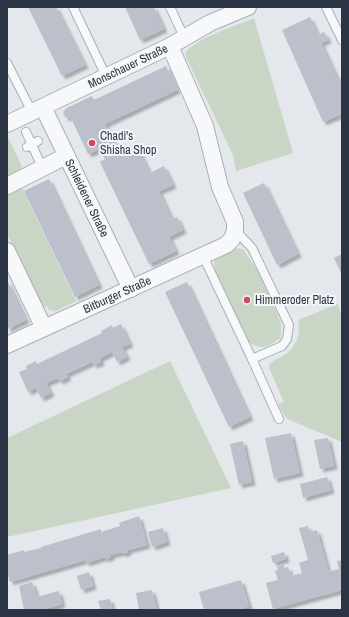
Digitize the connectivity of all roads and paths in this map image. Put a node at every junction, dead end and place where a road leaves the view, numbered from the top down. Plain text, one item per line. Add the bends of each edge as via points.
1 (73, 7) edge
2 (170, 7) edge
3 (248, 7) edge
4 (326, 7) edge
5 (184, 37) junction
6 (342, 40) edge
7 (170, 46) junction
8 (7, 63) edge
9 (106, 76) junction
10 (37, 110) junction
11 (7, 124) edge
12 (26, 132) dead end
13 (66, 156) junction
14 (42, 167) junction
15 (7, 186) edge
16 (235, 230) junction
17 (7, 251) edge
18 (203, 256) junction
19 (131, 289) junction
20 (44, 328) junction
21 (7, 345) edge
22 (252, 359) junction
23 (279, 419) dead end

1 - 9 lane
2 - 5 lane
3 - 5 street, Monschauer Straße
4 - 6 lane
5 - 7 street, Monschauer Straße
7 - 9 street, Monschauer Straße
7 - 16 street via 205,126 220,187 235,222
8 - 10 lane
9 - 10 street, Monschauer Straße
10 - 11 street, Monschauer Straße
10 - 13 street, Schleidener Straße
12 - 14 lane
13 - 14 street
13 - 19 street, Schleidener Straße
14 - 15 street
16 - 18 street, Bitburger Straße via 232,239 226,245
16 - 22 lane via 252,248 288,325 287,339 282,346
17 - 20 street
18 - 19 street, Bitburger Straße
18 - 22 lane
19 - 20 street, Bitburger Straße
20 - 21 street, Bitburger Straße
22 - 23 lane

